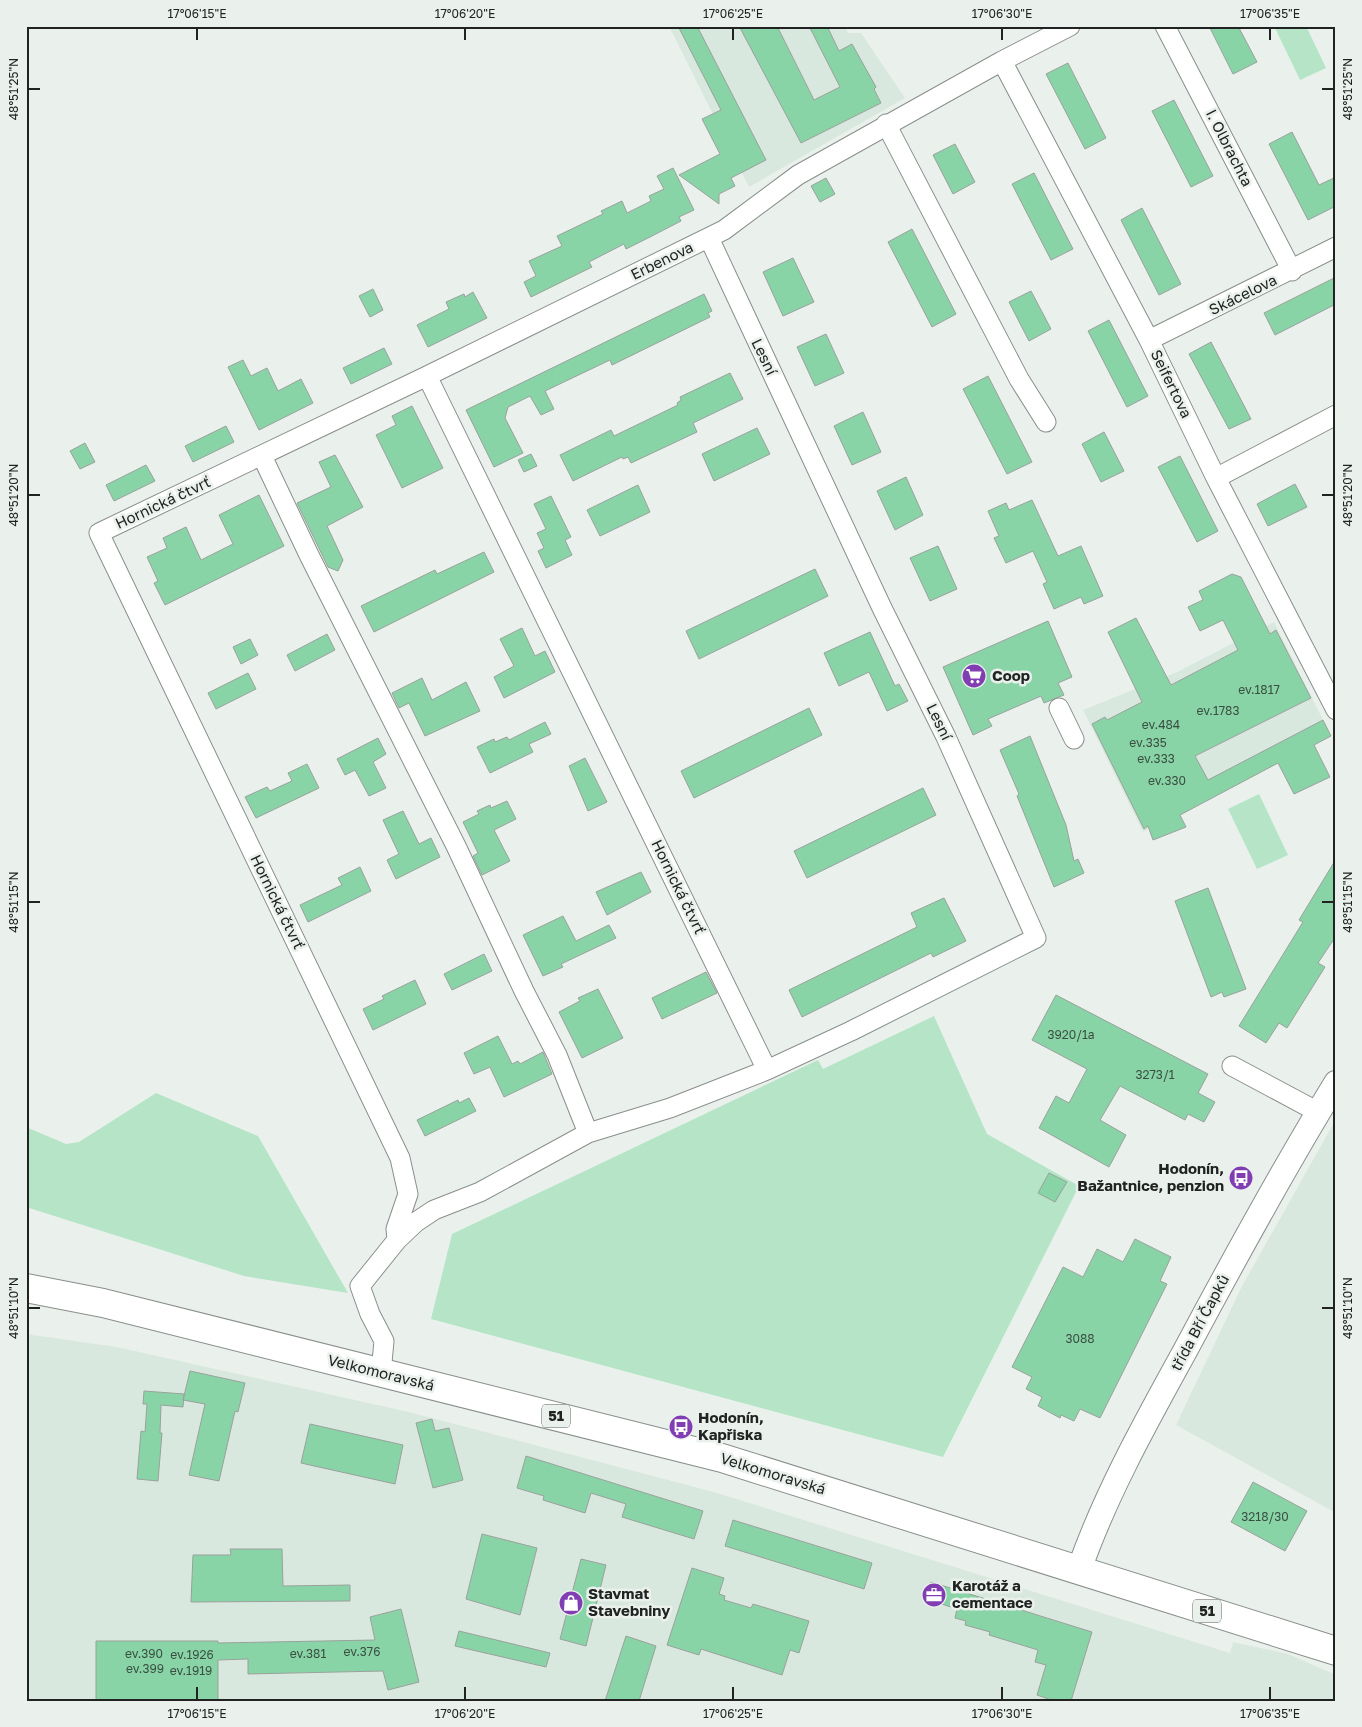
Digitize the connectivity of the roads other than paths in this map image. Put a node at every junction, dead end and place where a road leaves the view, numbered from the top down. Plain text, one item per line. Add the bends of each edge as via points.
1 (1070, 26) edge
2 (1165, 26) edge
3 (1002, 61) junction
4 (886, 124) junction
5 (709, 238) junction
6 (1336, 247) edge
7 (1292, 271) junction
8 (1149, 340) junction
9 (426, 376) junction
10 (1336, 415) edge
11 (1046, 422) dead end
12 (262, 456) junction
13 (1216, 478) junction
14 (1059, 708) dead end
15 (1336, 710) edge
16 (1074, 739) dead end
17 (1232, 1066) dead end
18 (767, 1070) junction
19 (1336, 1083) edge
20 (1318, 1112) junction
21 (588, 1133) junction
22 (408, 1194) junction
23 (434, 1210) junction
24 (397, 1240) junction
25 (26, 1288) edge
26 (381, 1373) junction
27 (1079, 1570) junction
28 (1336, 1651) edge

1 - 3 street, Erbenova
2 - 7 street, I. Olbrachta
3 - 4 street, Erbenova
3 - 8 street, Seifertova
4 - 5 street, Erbenova via 798,175 729,228
4 - 11 street via 1019,379
5 - 9 street, Erbenova
5 - 18 street, Lesní via 946,737 1036,938
6 - 7 street, Skácelova
7 - 8 street, Skácelova
8 - 13 street, Seifertova
9 - 12 street, Hornická čtvrť
9 - 18 street, Hornická čtvrť
10 - 13 street
12 - 21 street via 557,1055
12 - 22 street, Hornická čtvrť via 99,532 400,1158
13 - 15 street, Seifertova
14 - 16 street
17 - 20 street
18 - 21 street via 670,1108
19 - 20 street, třída Bří Čapků
20 - 27 street, třída Bří Čapků via 1242,1246 1095,1522
21 - 23 street via 480,1192
22 - 23 street
22 - 24 street via 396,1229
23 - 24 street
24 - 26 street via 360,1286 384,1341
25 - 26 main road, Velkomoravská / 51 via 103,1303
26 - 27 main road, Velkomoravská / 51 via 722,1458
27 - 28 main road, Velkomoravská / 51

